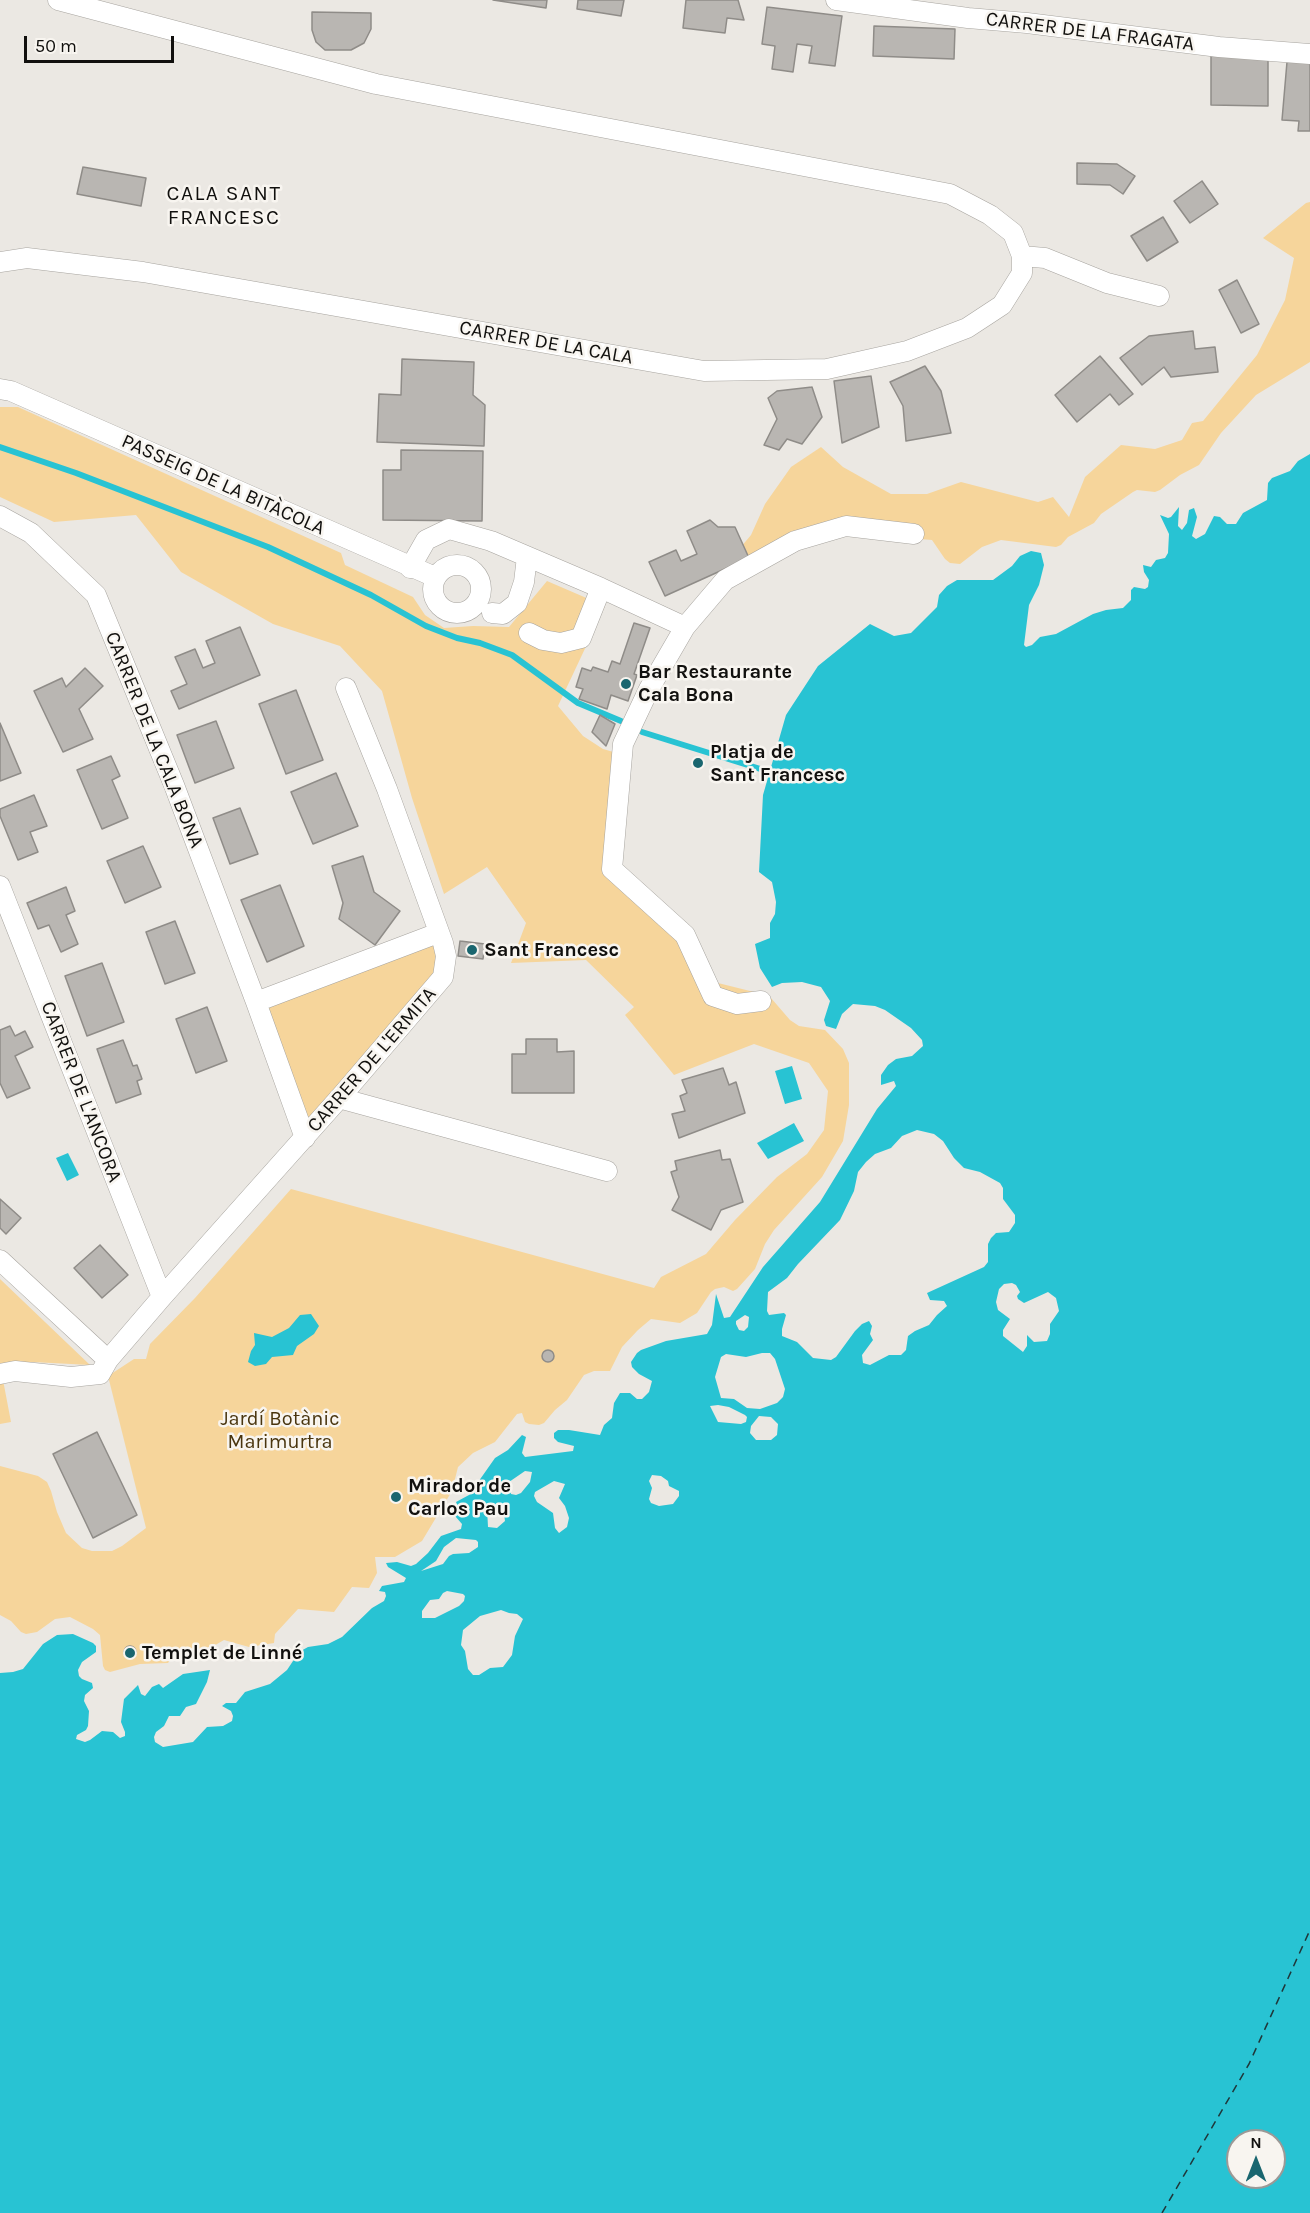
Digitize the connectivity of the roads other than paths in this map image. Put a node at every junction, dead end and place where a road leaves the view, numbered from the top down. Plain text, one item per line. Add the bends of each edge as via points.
1 (58, 0) edge
2 (836, 0) edge
3 (1310, 54) edge
4 (1022, 256) junction
5 (27, 258) junction
6 (0, 262) edge
7 (0, 277) edge
8 (1159, 296) dead end
9 (4, 386) edge
10 (0, 516) edge
11 (914, 534) dead end
12 (527, 556) junction
13 (410, 567) junction
14 (435, 577) dead end
15 (601, 588) junction
16 (492, 613) dead end
17 (685, 627) junction
18 (528, 633) dead end
19 (346, 688) dead end
20 (0, 886) edge
21 (438, 933) junction
22 (760, 1001) dead end
23 (256, 1002) junction
24 (339, 1098) junction
25 (305, 1138) junction
26 (607, 1171) dead end
27 (0, 1260) edge
28 (162, 1297) junction
29 (104, 1367) junction
30 (0, 1374) edge

1 - 4 street via 376,84 950,194 990,215 1013,233
2 - 3 street, CARRER DE LA FRAGATA via 1219,47
4 - 5 street, CARRER DE LA CALA via 1022,273 1002,305 967,328 907,351 826,369 704,371 164,276
4 - 8 street via 1045,258 1107,283
5 - 6 street, CARRER DE LA CALA
5 - 7 street
9 - 13 street, PASSEIG DE LA BITÀCOLA
10 - 23 street, CARRER DE LA CALA BONA via 31,533 96,595 174,785
11 - 17 street via 846,526 795,541 725,580
12 - 13 street via 449,529 426,540
12 - 15 street
12 - 16 street via 517,603 503,614
13 - 14 street, PASSEIG DE LA BITÀCOLA
15 - 17 street
15 - 18 street via 581,638 561,643
17 - 22 street via 623,744 612,869 685,935 713,996 737,1004
19 - 21 street, CARRER DE L'ERMITA
20 - 28 street, CARRER DE L'ANCORA
21 - 23 street
21 - 24 street, CARRER DE L'ERMITA via 446,956 443,977
23 - 25 street, CARRER DE LA CALA BONA
24 - 25 street, CARRER DE L'ERMITA
24 - 26 street
25 - 28 street, CARRER DE L'ERMITA
27 - 29 street
28 - 29 street, CARRER DE L'ERMITA
29 - 30 street via 71,1377 15,1371

